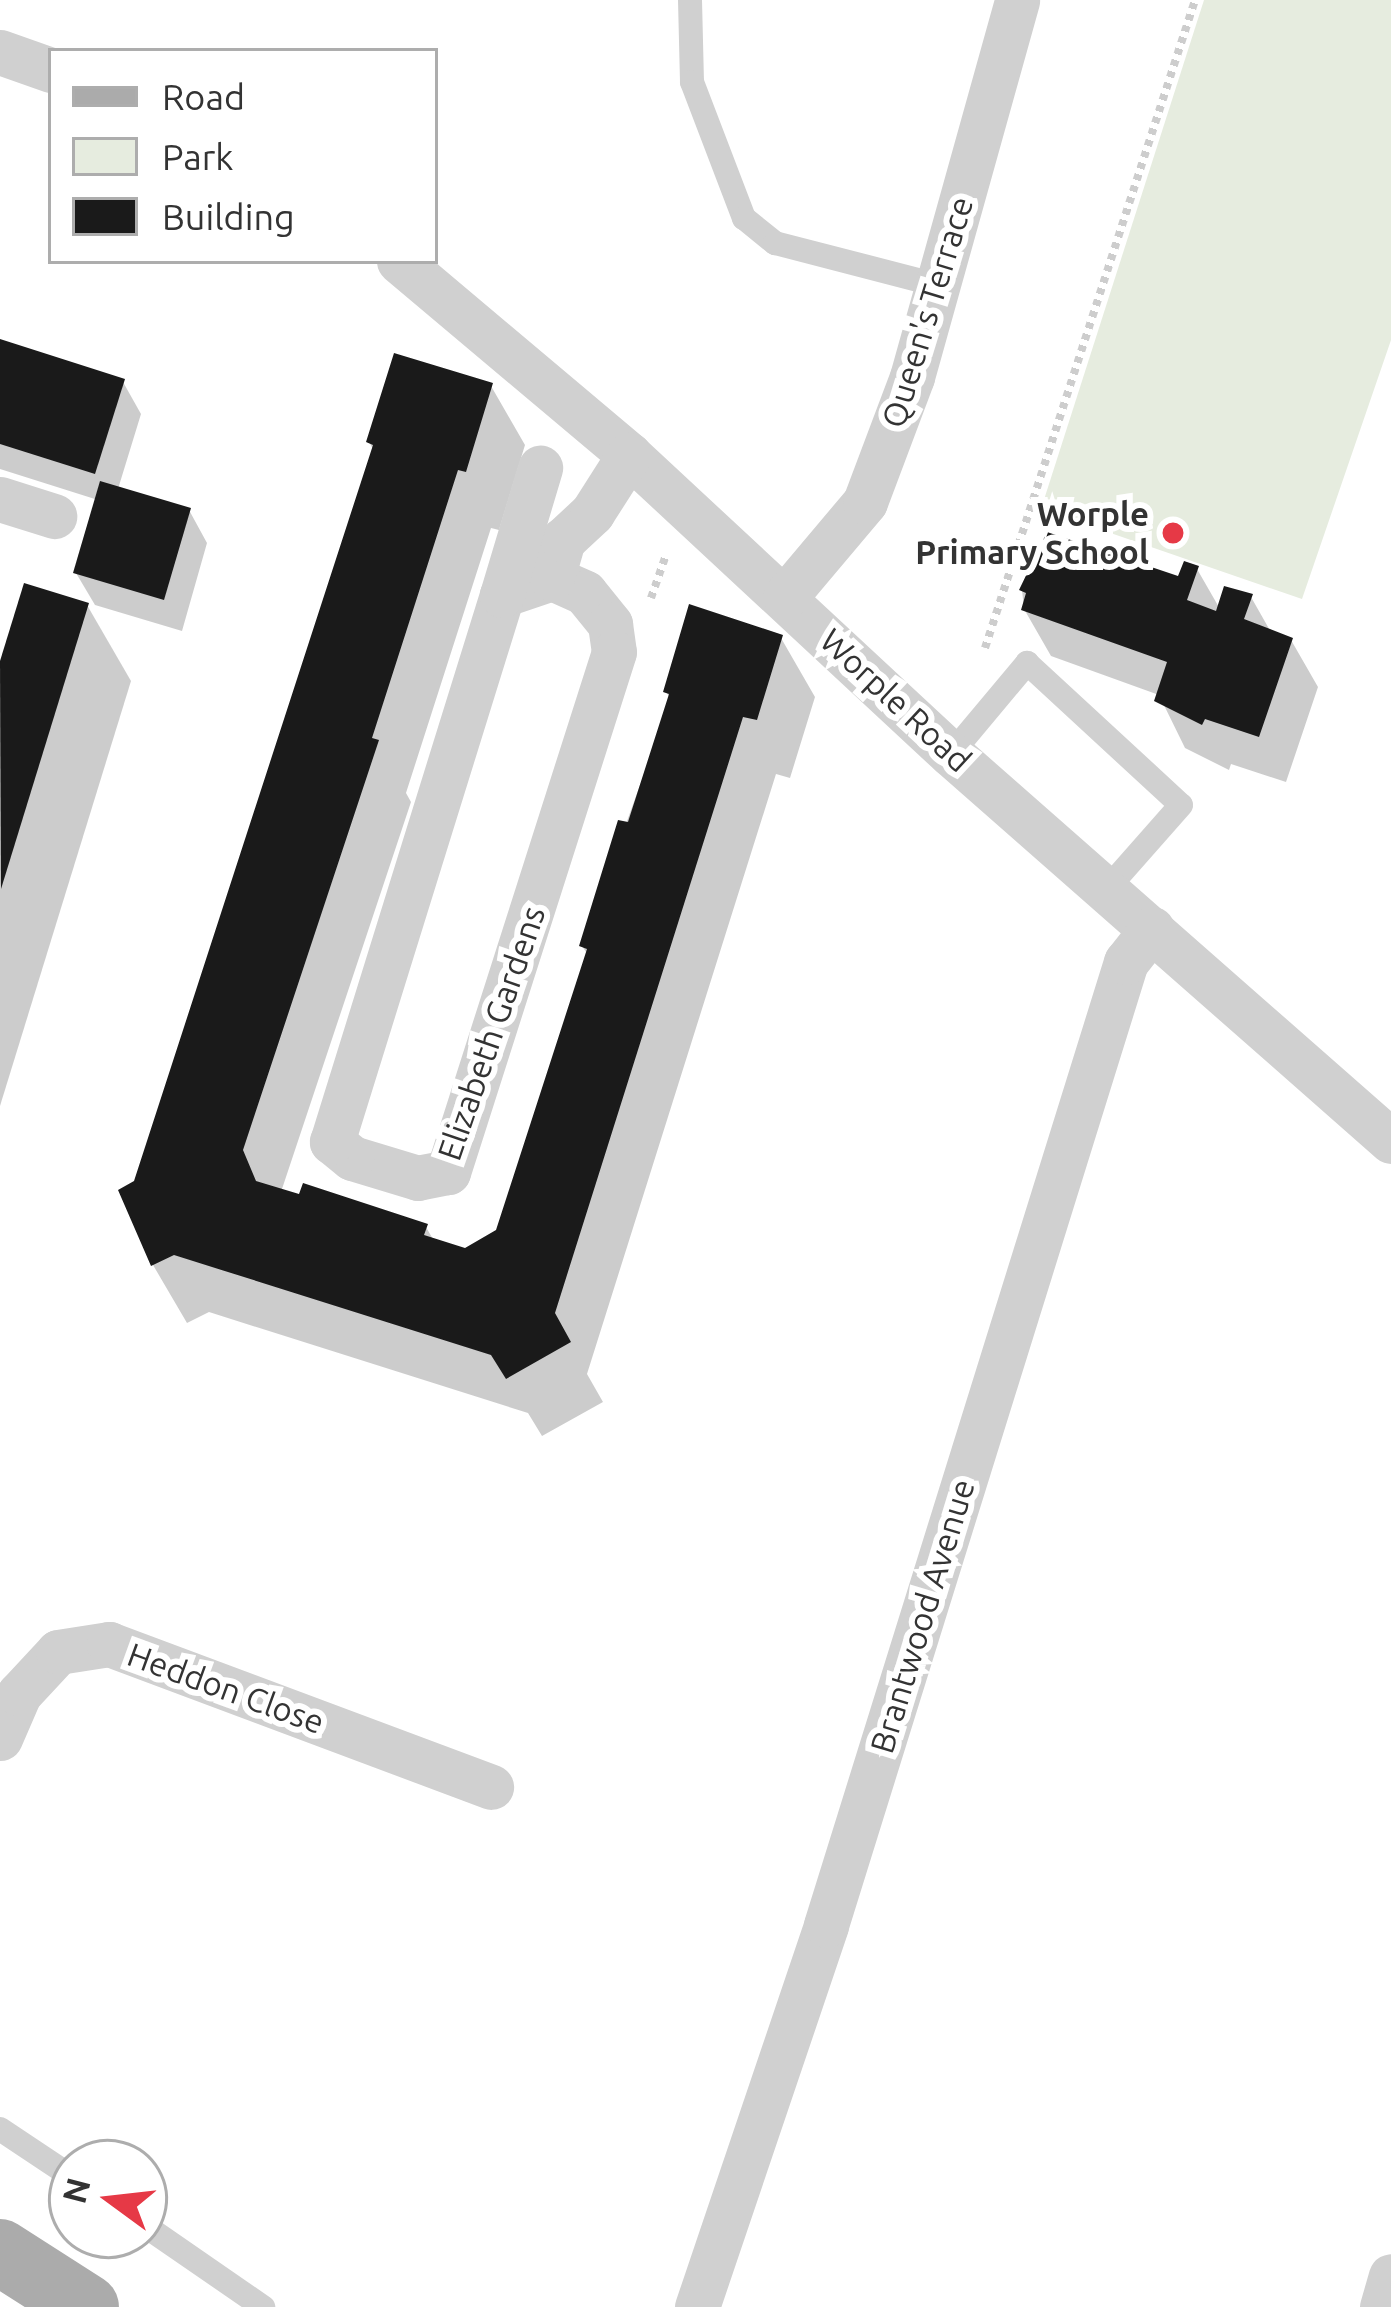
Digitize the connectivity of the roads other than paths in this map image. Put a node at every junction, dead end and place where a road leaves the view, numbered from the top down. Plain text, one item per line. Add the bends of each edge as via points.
1 (690, 0) edge
2 (1017, 0) edge
3 (0, 52) edge
4 (48, 69) edge
5 (403, 264) edge
6 (937, 285) junction
7 (629, 455) junction
8 (540, 468) dead end
9 (0, 499) edge
10 (53, 516) dead end
11 (568, 585) junction
12 (502, 596) junction
13 (785, 597) junction
14 (952, 754) junction
15 (1108, 890) junction
16 (1152, 929) junction
17 (1389, 1132) edge
18 (0, 1738) edge
19 (491, 1787) dead end
20 (0, 2129) edge
21 (48, 2161) edge
22 (168, 2242) edge
23 (0, 2252) edge
24 (1391, 2276) edge
25 (86, 2307) edge
26 (263, 2307) edge
27 (697, 2307) edge
28 (1382, 2307) edge

1 - 6 lane via 692,82 744,218 775,244
2 - 6 street, Queen's Terrace
3 - 4 street
5 - 7 street, Worple Road
6 - 13 street, Queen's Terrace via 865,502
7 - 11 street via 592,513 563,540
7 - 13 street, Worple Road
8 - 12 street, Elizabeth Gardens
9 - 10 street
11 - 12 street
11 - 12 street, Elizabeth Gardens via 610,624 614,652 448,1172 418,1178 352,1158 332,1142
13 - 14 street, Worple Road
14 - 15 street, Worple Road
14 - 15 lane via 1027,663 1181,805
15 - 16 street, Worple Road
16 - 17 street, Worple Road
16 - 27 street, Brantwood Avenue via 1126,962 826,1925
18 - 19 street, Heddon Close via 19,1694 58,1652 109,1644
20 - 21 lane
22 - 26 lane
23 - 25 main road
24 - 28 street

